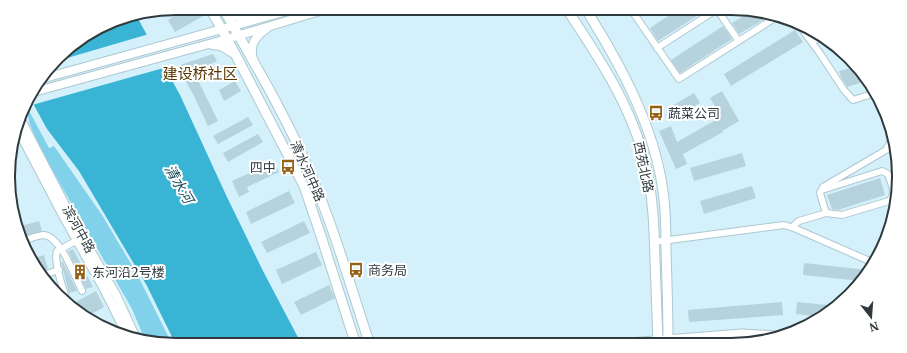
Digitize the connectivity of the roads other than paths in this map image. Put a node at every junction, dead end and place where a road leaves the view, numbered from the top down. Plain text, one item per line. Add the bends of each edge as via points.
1 (213, 15) edge
2 (214, 15) edge
3 (227, 15) edge
4 (234, 15) edge
5 (274, 15) edge
6 (307, 15) edge
7 (571, 15) edge
8 (589, 15) edge
9 (635, 15) edge
10 (706, 15) edge
11 (722, 15) edge
12 (261, 19) junction
13 (770, 21) edge
14 (234, 26) junction
15 (270, 26) junction
16 (222, 30) junction
17 (805, 34) edge
18 (239, 35) junction
19 (198, 36) junction
20 (227, 39) junction
21 (738, 40) junction
22 (816, 40) edge
23 (811, 41) junction
24 (203, 45) junction
25 (657, 48) junction
26 (236, 55) junction
27 (253, 62) junction
28 (49, 77) edge
29 (40, 90) edge
30 (869, 95) edge
31 (24, 126) edge
32 (21, 135) edge
33 (889, 145) edge
34 (892, 180) edge
35 (822, 190) junction
36 (891, 200) edge
37 (826, 213) junction
38 (792, 227) junction
39 (80, 239) junction
40 (28, 240) edge
41 (666, 240) junction
42 (654, 242) junction
43 (62, 248) junction
44 (868, 260) edge
45 (58, 270) junction
46 (47, 274) edge
47 (82, 291) dead end
48 (65, 293) edge
49 (124, 329) edge
50 (133, 331) edge
51 (762, 335) edge
52 (354, 338) edge
53 (368, 338) edge
54 (658, 338) edge
55 (667, 338) edge
56 (704, 338) edge

1 - 19 main road via 214,24
2 - 16 main road, 清水河中路
3 - 14 main road, 清水河中路
4 - 12 main road via 243,19
5 - 12 main road
6 - 15 main road
7 - 42 main road, 西苑北路 via 616,88 637,136 649,184
8 - 41 main road, 西苑北路 via 634,96 658,162 663,191
9 - 25 street
10 - 25 street
11 - 21 street
12 - 14 main road
13 - 21 street
14 - 16 main road
14 - 18 main road, 清水河中路
15 - 18 main road
15 - 27 main road via 255,38 251,51
16 - 19 main road
16 - 20 main road, 清水河中路
17 - 23 street
18 - 20 main road
18 - 27 main road, 清水河中路
19 - 28 main road
20 - 24 main road
20 - 26 main road, 清水河中路
21 - 25 street via 679,79
22 - 23 street
23 - 30 street via 853,100
24 - 26 main road via 221,46
24 - 29 main road
26 - 52 main road, 清水河中路 via 304,186
27 - 53 main road, 清水河中路 via 311,174
31 - 39 main road, 滨河中路
32 - 39 main road, 滨河中路
33 - 35 street via 886,150 823,187
34 - 35 street via 882,171
35 - 37 street via 820,193
36 - 37 street via 842,216
37 - 38 street via 799,221
38 - 41 street via 784,225
38 - 44 street
39 - 43 street
39 - 49 main road, 滨河中路
39 - 50 main road, 滨河中路 via 113,289
40 - 43 street via 43,235 54,239
41 - 42 street
41 - 55 main road, 西苑北路
42 - 54 main road, 西苑北路
43 - 45 street via 56,254
43 - 47 street
45 - 46 street
45 - 48 street
51 - 56 main road via 742,334

